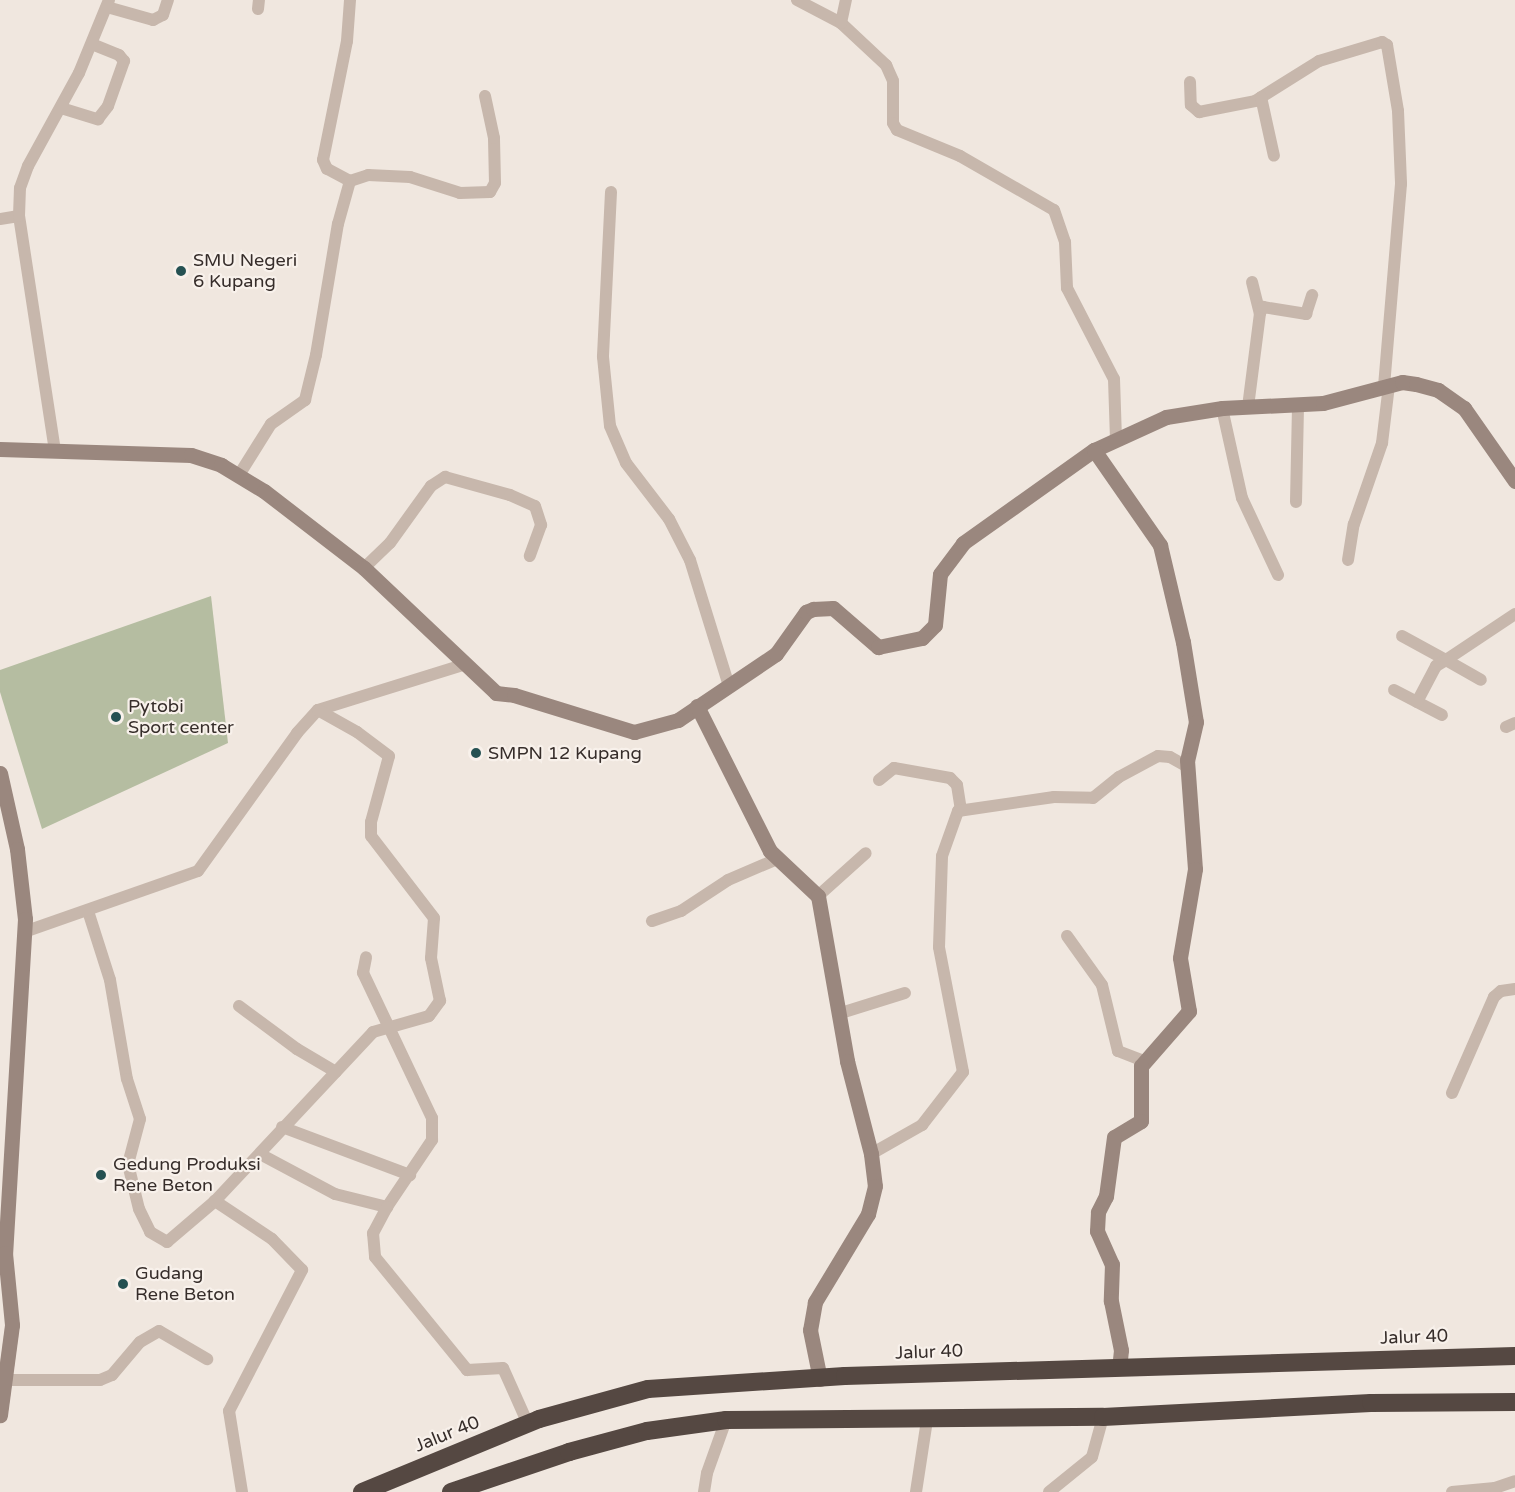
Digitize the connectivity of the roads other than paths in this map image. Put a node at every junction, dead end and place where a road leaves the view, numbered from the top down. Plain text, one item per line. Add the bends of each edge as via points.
1 (168, 0) edge
2 (356, 0) edge
3 (797, 0) edge
4 (846, 0) edge
5 (108, 4) edge
6 (350, 6) edge
7 (841, 23) junction
8 (92, 44) junction
9 (1190, 82) dead end
10 (485, 96) dead end
11 (1261, 97) junction
12 (61, 108) junction
13 (1274, 156) dead end
14 (350, 181) junction
15 (611, 192) dead end
16 (19, 216) junction
17 (0, 219) edge
18 (1252, 282) dead end
19 (1312, 295) dead end
20 (1260, 313) junction
21 (1387, 386) junction
22 (1298, 404) junction
23 (1248, 407) junction
24 (1222, 408) junction
25 (1116, 439) junction
26 (0, 449) edge
27 (1094, 450) junction
28 (55, 451) junction
29 (239, 475) junction
30 (1515, 481) edge
31 (1296, 502) dead end
32 (530, 556) dead end
33 (1348, 560) dead end
34 (364, 568) junction
35 (1278, 575) dead end
36 (1515, 614) edge
37 (1402, 636) dead end
38 (1446, 660) junction
39 (466, 664) junction
40 (1481, 680) dead end
41 (728, 683) junction
42 (1394, 690) dead end
43 (1417, 702) junction
44 (697, 706) junction
45 (318, 710) junction
46 (1442, 715) dead end
47 (1188, 767) junction
48 (0, 773) edge
49 (879, 780) dead end
50 (961, 809) junction
51 (866, 853) dead end
52 (777, 859) junction
53 (818, 896) junction
54 (88, 911) junction
55 (652, 921) dead end
56 (24, 932) junction
57 (1067, 936) dead end
58 (366, 957) dead end
59 (1515, 989) edge
60 (905, 993) dead end
61 (239, 1006) dead end
62 (841, 1013) junction
63 (386, 1025) junction
64 (1144, 1061) junction
65 (336, 1072) junction
66 (1452, 1093) dead end
67 (282, 1128) junction
68 (260, 1154) junction
69 (871, 1154) junction
70 (410, 1175) junction
71 (215, 1201) junction
72 (387, 1207) junction
73 (1515, 1356) edge
74 (207, 1359) dead end
75 (1119, 1368) junction
76 (6, 1380) junction
77 (820, 1380) junction
78 (1515, 1402) edge
79 (1, 1408) edge
80 (1103, 1417) junction
81 (726, 1420) junction
82 (927, 1420) junction
83 (528, 1424) junction
84 (1515, 1481) edge
85 (242, 1492) edge
86 (362, 1492) edge
87 (451, 1492) edge
88 (704, 1492) edge
89 (916, 1492) edge
90 (1049, 1492) edge
91 (1452, 1492) edge

1 - 5 street via 163,15 153,20
2 - 6 street
3 - 7 street
4 - 7 street
5 - 8 street
6 - 14 street via 323,160 327,169
7 - 25 street via 891,74 893,123 897,130 950,151 1044,202 1059,218 1065,242 1067,288 1114,379
8 - 12 street
8 - 12 street via 124,61 108,106 98,118
9 - 11 street via 1191,105 1199,112
10 - 14 street via 494,138 495,183 490,192 460,193 410,177 368,175
11 - 13 street
11 - 21 street via 1319,61 1382,42 1387,45 1398,111 1401,184
12 - 16 street via 24,174
14 - 29 street via 338,224 305,400 271,424
15 - 41 street via 603,357 610,426 626,463 669,519 690,560
16 - 17 street
16 - 28 street
18 - 20 street
19 - 20 street via 1306,314 1263,308
20 - 23 street
21 - 22 street via 1323,403
21 - 30 street via 1402,382 1426,386 1455,400
21 - 33 street via 1382,443 1354,524
22 - 23 street
22 - 31 street
23 - 24 street
24 - 25 street via 1166,417
24 - 35 street via 1242,498
25 - 27 street
26 - 28 street
27 - 41 street via 957,549 940,574 936,620 922,639 878,647 833,608 822,606 806,612 776,654
27 - 47 street via 1160,545 1193,697 1196,726
28 - 29 street via 191,455
29 - 34 street
32 - 34 street via 541,525 535,506 445,477 431,486 390,543
34 - 39 street
36 - 38 street
37 - 38 street
38 - 40 street
38 - 43 street via 1436,666
39 - 44 street via 496,693 514,694 634,732 678,720
39 - 45 street
41 - 44 street
42 - 43 street
43 - 46 street
44 - 52 street
45 - 54 street via 297,733 198,872
45 - 63 street via 386,751 387,774 371,822 371,836 434,918 431,958 438,1008 420,1019
47 - 50 street via 1170,757 1158,756 1119,777 1093,798 1054,797 989,809
47 - 64 street via 1195,869 1186,907 1180,970 1190,1008 1187,1017
48 - 56 street via 22,882
49 - 50 street via 894,768 950,778 957,785
50 - 69 street via 950,827 942,856 939,948 963,1072 922,1125
51 - 53 street
52 - 53 street
52 - 55 street via 728,880 681,911
53 - 62 street
54 - 56 street
54 - 71 street via 110,980 127,1079 140,1119 128,1164 150,1232 167,1242
56 - 76 street via 10,1138 6,1253 12,1325
57 - 64 street via 1102,984 1118,1051
58 - 63 street via 363,972
59 - 66 street via 1501,991 1494,997
60 - 62 street
61 - 65 street
62 - 69 street via 847,1061
63 - 65 street via 352,1051
63 - 70 street via 425,1099 434,1130
64 - 75 street via 1139,1078 1141,1121 1114,1137 1106,1196 1098,1212 1097,1231 1112,1264 1111,1301 1121,1350
65 - 67 street
67 - 68 street
67 - 70 street
68 - 71 street
68 - 72 street via 303,1181
69 - 77 street via 874,1185 868,1214 816,1302 810,1330
70 - 72 street
71 - 85 street via 272,1239 302,1270 229,1411
72 - 83 street via 373,1233 375,1257 467,1370 503,1368
73 - 75 highway, Jalur 40
74 - 76 street via 159,1331 140,1342 124,1363 100,1380
75 - 77 highway, Jalur 40
76 - 79 street
77 - 83 highway, Jalur 40 via 648,1389
78 - 80 highway via 1371,1403
80 - 82 highway
80 - 90 street via 1092,1457
81 - 82 highway
81 - 87 highway via 647,1431 568,1452
81 - 88 street
82 - 89 street
83 - 86 highway, Jalur 40
84 - 91 street via 1496,1488

